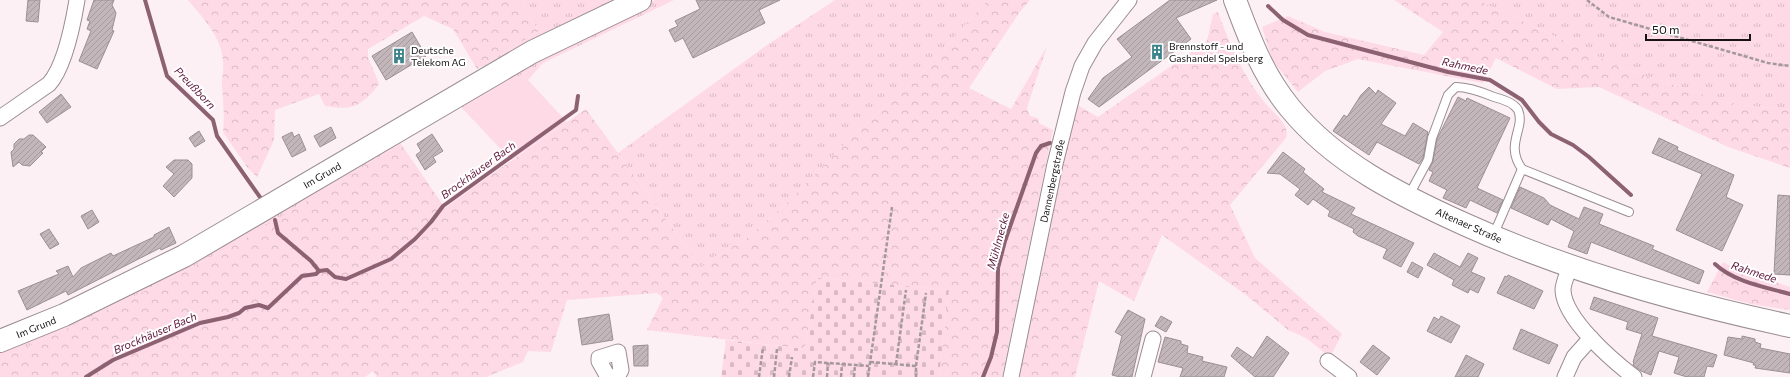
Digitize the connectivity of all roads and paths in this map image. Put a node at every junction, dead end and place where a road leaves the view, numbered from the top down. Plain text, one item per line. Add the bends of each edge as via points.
1 (77, 0) edge
2 (640, 0) edge
3 (1129, 0) edge
4 (1235, 0) edge
5 (1587, 0) edge
6 (1790, 66) edge
7 (0, 118) edge
8 (1522, 169) junction
9 (1408, 197) junction
10 (892, 207) dead end
11 (1629, 212) dead end
12 (1493, 237) junction
13 (1570, 266) junction
14 (906, 290) dead end
15 (926, 292) dead end
16 (1790, 326) edge
17 (1591, 338) junction
18 (1153, 339) dead end
19 (0, 341) edge
20 (763, 347) dead end
21 (778, 349) dead end
22 (792, 357) dead end
23 (1328, 361) dead end
24 (828, 363) junction
25 (842, 364) junction
26 (870, 364) junction
27 (896, 364) junction
28 (855, 365) junction
29 (916, 366) junction
30 (608, 377) edge
31 (617, 377) edge
32 (759, 377) edge
33 (774, 377) edge
34 (789, 377) edge
35 (813, 377) edge
36 (827, 377) edge
37 (841, 377) edge
38 (854, 377) edge
39 (868, 377) edge
40 (916, 377) edge
41 (1011, 377) edge
42 (1144, 377) edge
43 (1349, 377) edge
44 (1565, 377) edge
45 (1634, 377) edge

1 - 7 street via 69,35 54,78
2 - 19 main road, Im Grund via 532,52 184,256 64,315
3 - 41 street, Dannenbergstraße via 1095,43 1082,66 1073,92 1055,164
4 - 9 main road, Altenaer Straße via 1253,48 1273,85 1291,108 1313,133 1349,162
5 - 6 path via 1609,17 1768,63
8 - 9 lane via 1514,150 1519,119 1514,106 1481,92 1456,87 1448,95 1432,138 1428,160
8 - 11 lane
8 - 12 lane
9 - 12 main road, Altenaer Straße
10 - 26 path
12 - 13 main road, Altenaer Straße
13 - 16 main road, Altenaer Straße via 1675,299
13 - 17 street via 1563,288 1564,296 1572,315
14 - 27 path
15 - 29 path
17 - 44 street via 1574,357
17 - 45 street
18 - 42 street
20 - 32 path
21 - 33 path
22 - 34 path
23 - 43 street
24 - 25 path
24 - 35 path via 815,362
24 - 36 path
25 - 28 path
25 - 37 path
26 - 27 path
26 - 28 path
26 - 39 path
27 - 29 path
28 - 38 path
29 - 40 path
30 - 31 street via 599,358 618,352 621,370

